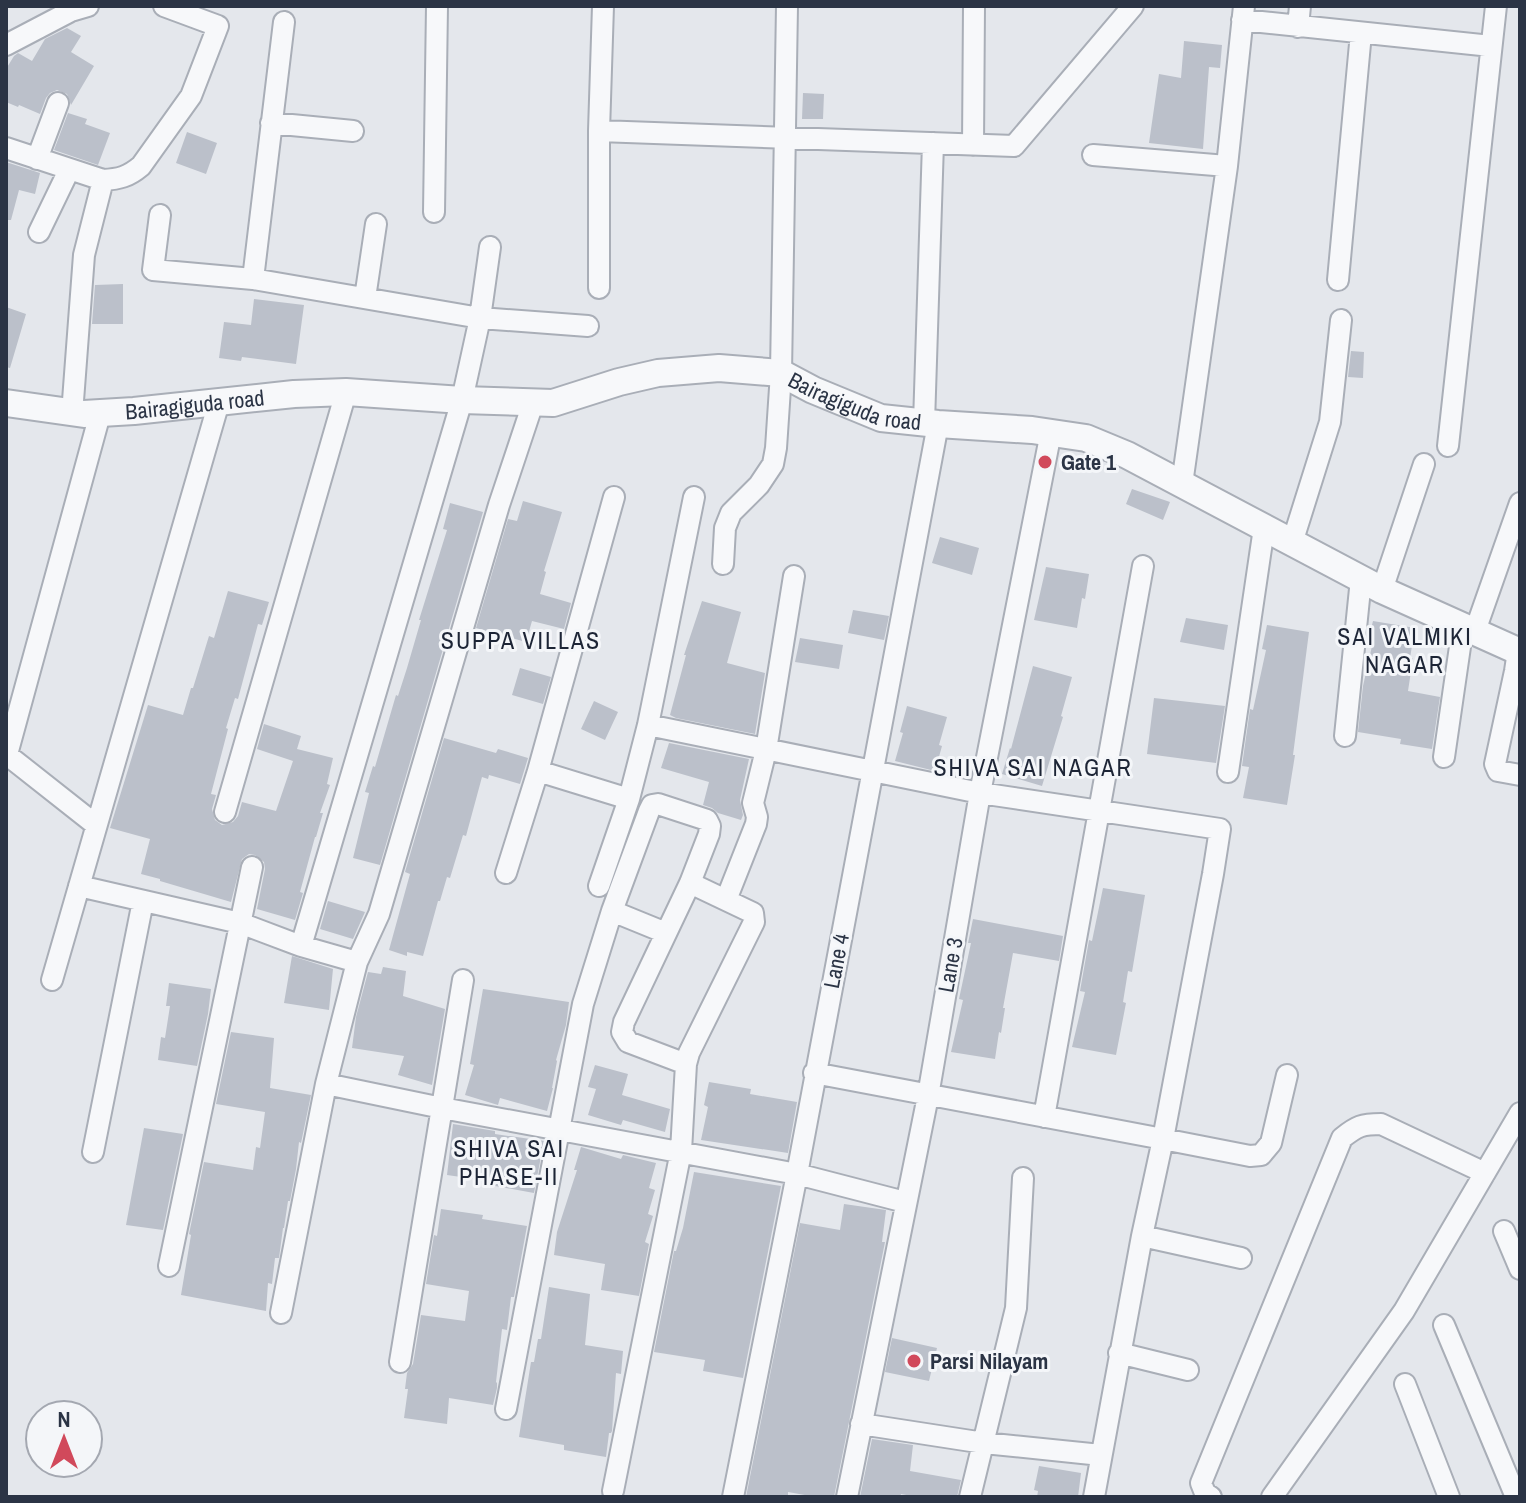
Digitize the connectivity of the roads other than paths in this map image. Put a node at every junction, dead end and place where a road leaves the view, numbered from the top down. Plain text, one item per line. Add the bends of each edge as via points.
1 (88, 6) edge
2 (164, 6) edge
3 (437, 6) edge
4 (602, 6) edge
5 (787, 6) edge
6 (974, 6) edge
7 (1133, 6) edge
8 (1496, 6) edge
9 (1243, 13) edge
10 (1299, 16) edge
11 (284, 22) dead end
12 (1361, 33) junction
13 (6, 45) edge
14 (1491, 46) junction
15 (58, 103) dead end
16 (271, 123) junction
17 (353, 131) dead end
18 (599, 131) junction
19 (785, 138) junction
20 (933, 143) junction
21 (973, 145) junction
22 (6, 148) edge
23 (1093, 155) dead end
24 (37, 159) junction
25 (1227, 166) junction
26 (69, 170) junction
27 (103, 180) junction
28 (434, 212) dead end
29 (160, 215) dead end
30 (376, 224) dead end
31 (39, 232) dead end
32 (490, 247) dead end
33 (253, 279) junction
34 (1338, 280) dead end
35 (599, 288) dead end
36 (365, 298) junction
37 (480, 318) junction
38 (1341, 320) dead end
39 (588, 326) dead end
40 (781, 373) junction
41 (346, 392) junction
42 (462, 400) junction
43 (219, 402) junction
44 (6, 403) edge
45 (533, 403) junction
46 (72, 414) junction
47 (100, 414) junction
48 (931, 423) junction
49 (1051, 432) junction
50 (1448, 446) dead end
51 (1424, 464) dead end
52 (1182, 484) junction
53 (614, 497) dead end
54 (694, 497) dead end
55 (1520, 503) edge
56 (1264, 528) junction
57 (1292, 543) junction
58 (723, 564) dead end
59 (1143, 566) dead end
60 (794, 576) dead end
61 (1371, 584) junction
62 (1469, 628) junction
63 (1518, 662) edge
64 (648, 725) junction
65 (1345, 736) dead end
66 (766, 750) junction
67 (6, 755) edge
68 (1444, 757) dead end
69 (538, 771) junction
70 (872, 771) junction
71 (1228, 772) dead end
72 (1520, 775) edge
73 (980, 793) junction
74 (629, 799) junction
75 (1099, 810) junction
76 (225, 812) dead end
77 (96, 825) junction
78 (252, 867) dead end
79 (506, 873) dead end
80 (690, 883) junction
81 (79, 886) junction
82 (599, 886) dead end
83 (726, 900) junction
84 (143, 901) junction
85 (612, 911) junction
86 (240, 923) junction
87 (666, 933) junction
88 (301, 946) junction
89 (357, 962) junction
90 (52, 980) dead end
91 (463, 980) dead end
92 (686, 1064) junction
93 (814, 1073) junction
94 (1287, 1075) dead end
95 (326, 1084) junction
96 (928, 1096) junction
97 (442, 1108) junction
98 (1520, 1113) edge
99 (1044, 1117) junction
100 (560, 1129) junction
101 (1163, 1139) junction
102 (681, 1151) junction
103 (93, 1152) dead end
104 (1485, 1173) junction
105 (797, 1174) junction
106 (1023, 1178) dead end
107 (905, 1202) junction
108 (1504, 1231) dead end
109 (1142, 1236) junction
110 (1241, 1258) dead end
111 (169, 1266) dead end
112 (1520, 1269) edge
113 (281, 1313) dead end
114 (1444, 1325) dead end
115 (1119, 1353) junction
116 (400, 1362) dead end
117 (1188, 1370) dead end
118 (1405, 1384) dead end
119 (506, 1409) dead end
120 (861, 1424) junction
121 (984, 1443) junction
122 (1101, 1455) junction
123 (613, 1491) dead end
124 (733, 1497) edge
125 (847, 1497) edge
126 (970, 1497) edge
127 (1094, 1497) edge
128 (1211, 1497) edge
129 (1272, 1497) edge
130 (1449, 1497) edge
131 (1516, 1497) edge

1 - 13 street
2 - 27 street via 218,26 191,96 150,154 132,174
3 - 28 street
4 - 18 street
5 - 19 street
6 - 21 street
7 - 21 street via 1014,146
8 - 14 street
9 - 10 street
9 - 25 street
10 - 12 street
11 - 16 street
12 - 14 street
12 - 34 street
14 - 50 street
15 - 24 street
16 - 17 street
16 - 33 street
18 - 19 street
18 - 35 street
19 - 20 street
19 - 40 street
20 - 21 street
20 - 48 street, Lane 4
22 - 24 street
23 - 25 street
24 - 26 street
25 - 52 street
26 - 27 street
26 - 31 street
27 - 46 street via 84,255
29 - 33 street via 153,270
30 - 36 street
32 - 37 street
33 - 36 street
36 - 37 street
37 - 39 street
37 - 42 street
38 - 57 street via 1330,422
40 - 45 street, Bairagiguda road via 719,368 658,373 553,403
40 - 48 street, Bairagiguda road via 881,418
40 - 58 street via 773,464 731,513
41 - 42 street, Bairagiguda road
41 - 43 street, Bairagiguda road
41 - 76 street
42 - 45 street, Bairagiguda road
42 - 88 street
43 - 47 street, Bairagiguda road
43 - 77 street
44 - 46 street, Bairagiguda road
45 - 89 street via 379,914
46 - 47 street, Bairagiguda road
47 - 67 street
48 - 49 street, Bairagiguda road
48 - 70 street, Lane 4
49 - 52 street, Bairagiguda road via 1086,438
49 - 73 street, Lane 3
51 - 61 street
52 - 56 street, Bairagiguda road
53 - 69 street
54 - 64 street
55 - 62 street
56 - 57 street, Bairagiguda road
56 - 71 street
57 - 61 street, Bairagiguda road
59 - 75 street
60 - 66 street
61 - 62 street, Bairagiguda road
61 - 65 street
62 - 63 street, Bairagiguda road
62 - 68 street
63 - 72 street via 1495,768
64 - 66 street
64 - 74 street
66 - 70 street
66 - 83 street via 753,803 756,824
67 - 77 street
69 - 74 street
69 - 79 street
70 - 73 street
70 - 93 street, Lane 4
73 - 75 street
73 - 96 street, Lane 3
74 - 82 street
75 - 99 street
75 - 101 street via 1220,829
77 - 81 street
78 - 86 street
80 - 83 street
80 - 85 street via 710,826 707,820 652,805
80 - 87 street
81 - 84 street
81 - 90 street
83 - 92 street via 753,913 754,922
84 - 86 street
84 - 103 street
85 - 87 street
85 - 100 street via 583,1004
86 - 88 street
86 - 111 street
87 - 92 street via 622,1032 628,1042
88 - 89 street
89 - 95 street
91 - 97 street
92 - 102 street
93 - 96 street
93 - 105 street, Lane 4
94 - 101 street via 1271,1143 1261,1155
95 - 97 street
95 - 113 street
96 - 99 street
96 - 107 street, Lane 3
97 - 100 street
97 - 116 street
98 - 104 street
99 - 101 street
100 - 102 street
100 - 119 street
101 - 109 street
102 - 105 street
102 - 123 street
104 - 128 street via 1381,1124 1355,1127 1342,1138 1201,1483
104 - 129 street via 1404,1311
105 - 107 street
105 - 124 street, Lane 4
106 - 121 street via 1016,1308
107 - 120 street, Lane 3
108 - 112 street
109 - 110 street
109 - 115 street
114 - 131 street
115 - 117 street
115 - 122 street
118 - 130 street
120 - 121 street
120 - 125 street, Lane 3
121 - 122 street
121 - 126 street
122 - 127 street

